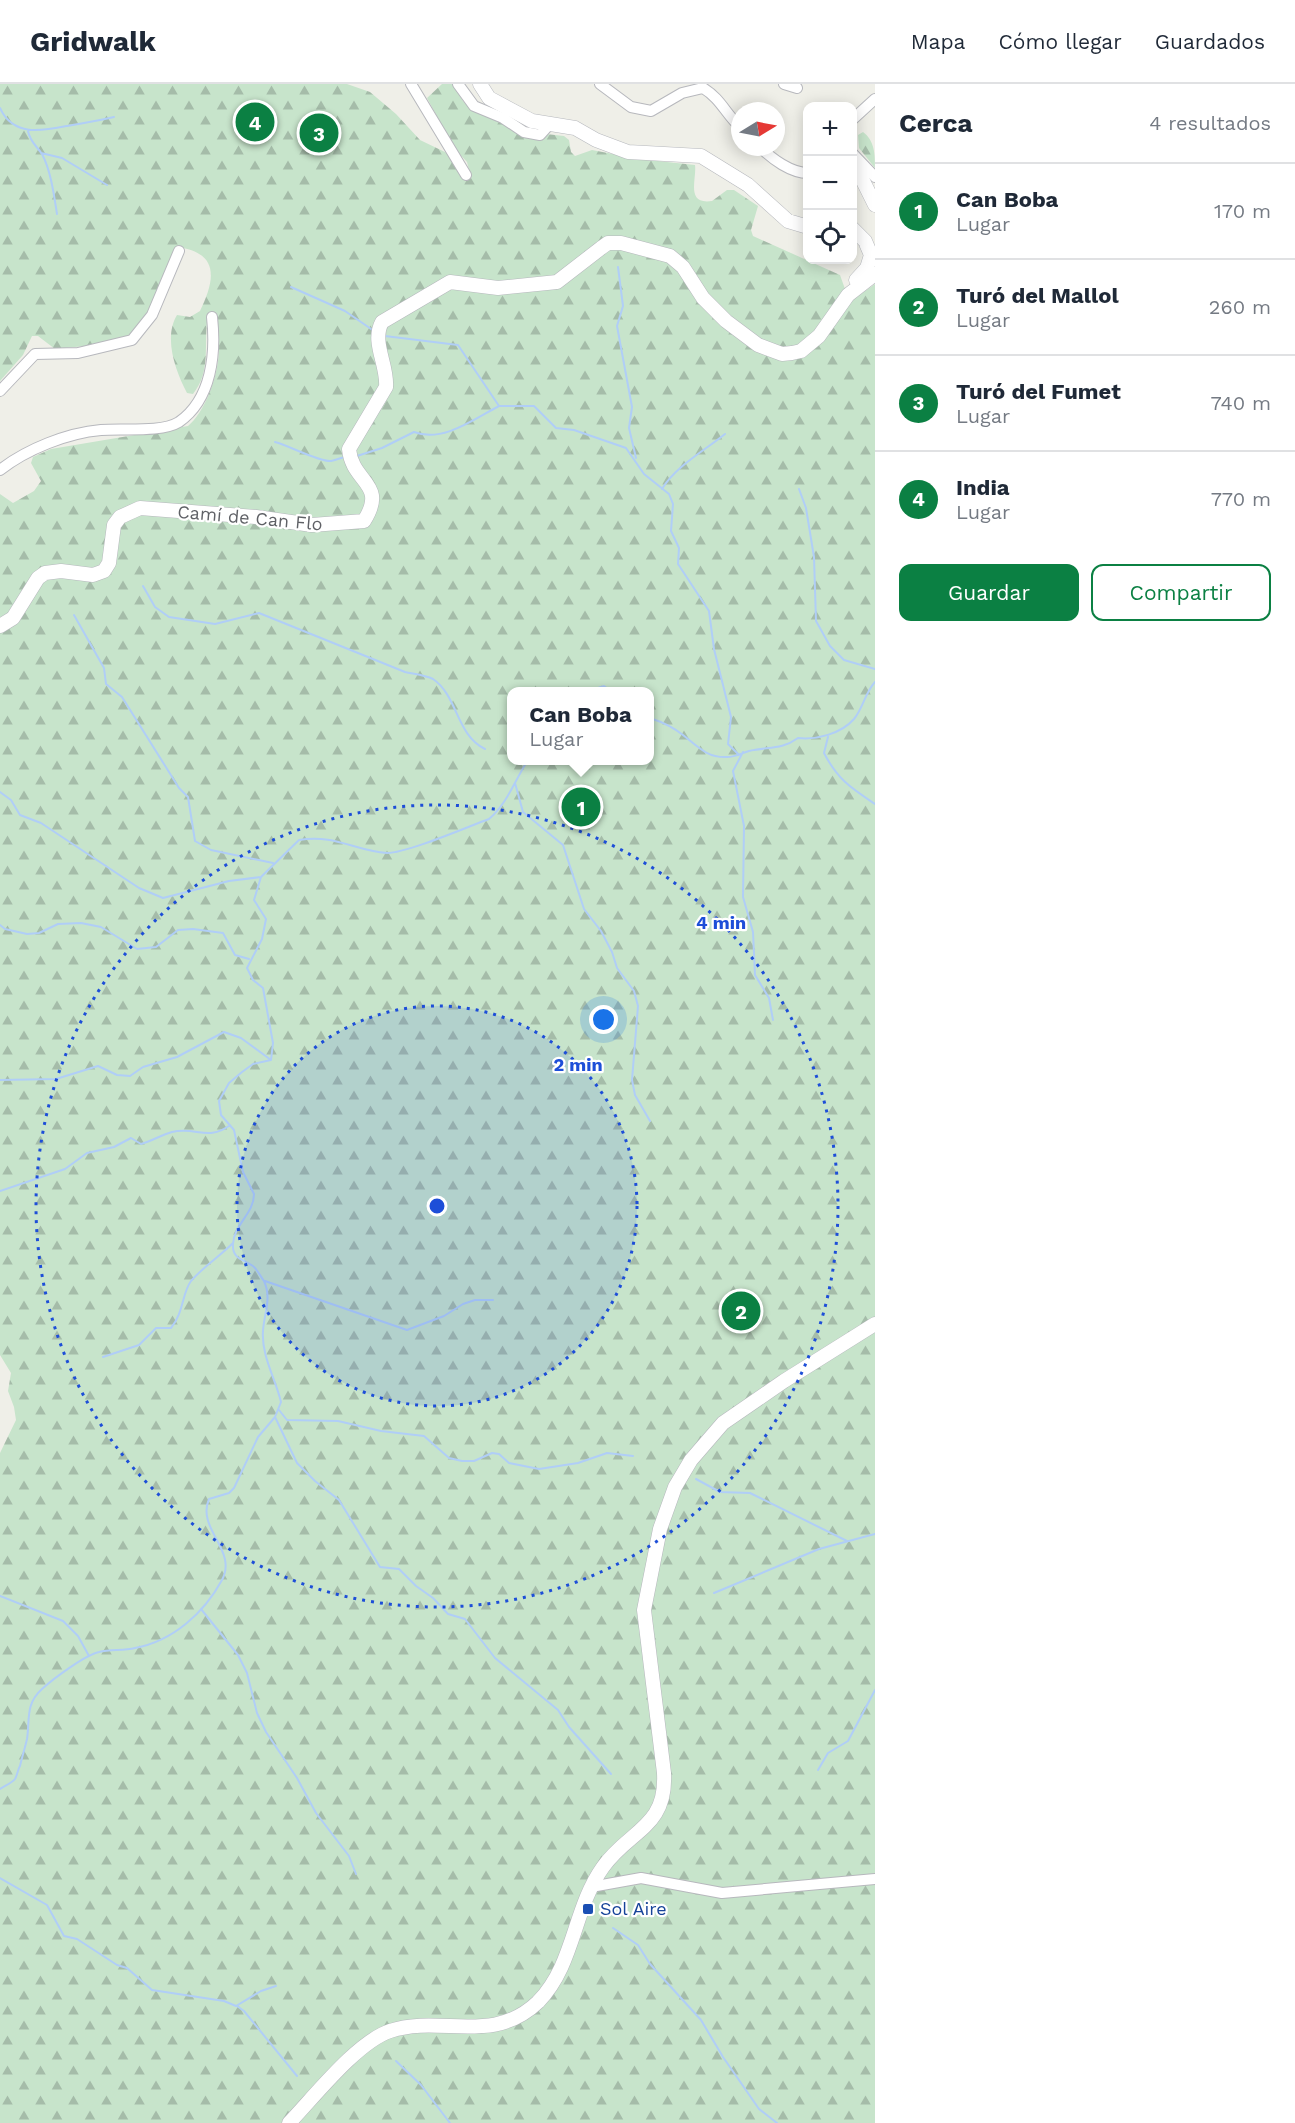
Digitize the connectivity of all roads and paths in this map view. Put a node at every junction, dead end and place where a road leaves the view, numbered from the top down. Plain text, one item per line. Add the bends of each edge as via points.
1 (411, 84) edge
2 (458, 84) edge
3 (480, 84) edge
4 (600, 84) edge
5 (784, 84) edge
6 (797, 88) dead end
7 (875, 99) edge
8 (857, 115) edge
9 (731, 119) edge
10 (549, 125) junction
11 (772, 156) edge
12 (854, 156) edge
13 (857, 169) edge
14 (803, 173) edge
15 (466, 175) dead end
16 (875, 177) edge
17 (875, 205) edge
18 (803, 226) edge
19 (857, 235) edge
20 (179, 251) dead end
21 (875, 273) edge
22 (848, 295) junction
23 (212, 317) dead end
24 (0, 392) edge
25 (0, 471) edge
26 (0, 626) edge
27 (875, 1324) edge
28 (872, 1878) edge
29 (591, 1887) junction
30 (289, 2123) edge

1 - 15 street
2 - 10 street via 474,106 524,132 540,135
3 - 10 street via 489,98 502,107
4 - 9 street via 631,107 651,111 682,93 703,88 719,98
5 - 6 street
7 - 8 street
10 - 18 street via 575,128 628,152 701,156 748,185 788,221
11 - 14 street
12 - 16 street
13 - 17 street
19 - 22 street via 872,255
20 - 24 street via 152,315 132,340 66,355 35,354
21 - 22 street
22 - 26 street, Camí de Can Flo via 808,345 782,354 758,345 726,321 703,298 678,261 621,243 608,243 567,276 544,285 498,288 450,282 382,322 378,329 386,387 349,449 353,467 372,488 372,508 364,521 312,525 140,508 120,517 114,525 109,563 104,571 45,573 13,618
23 - 25 street via 214,339 208,384 178,422 161,427 74,434 14,459
27 - 29 street via 723,1423 691,1460 675,1487 660,1529 644,1610 664,1773 663,1797 654,1819 613,1854
28 - 29 street via 722,1893 641,1878
29 - 30 street via 561,1968 527,2011 507,2022 488,2026 414,2028 382,2034 369,2042

